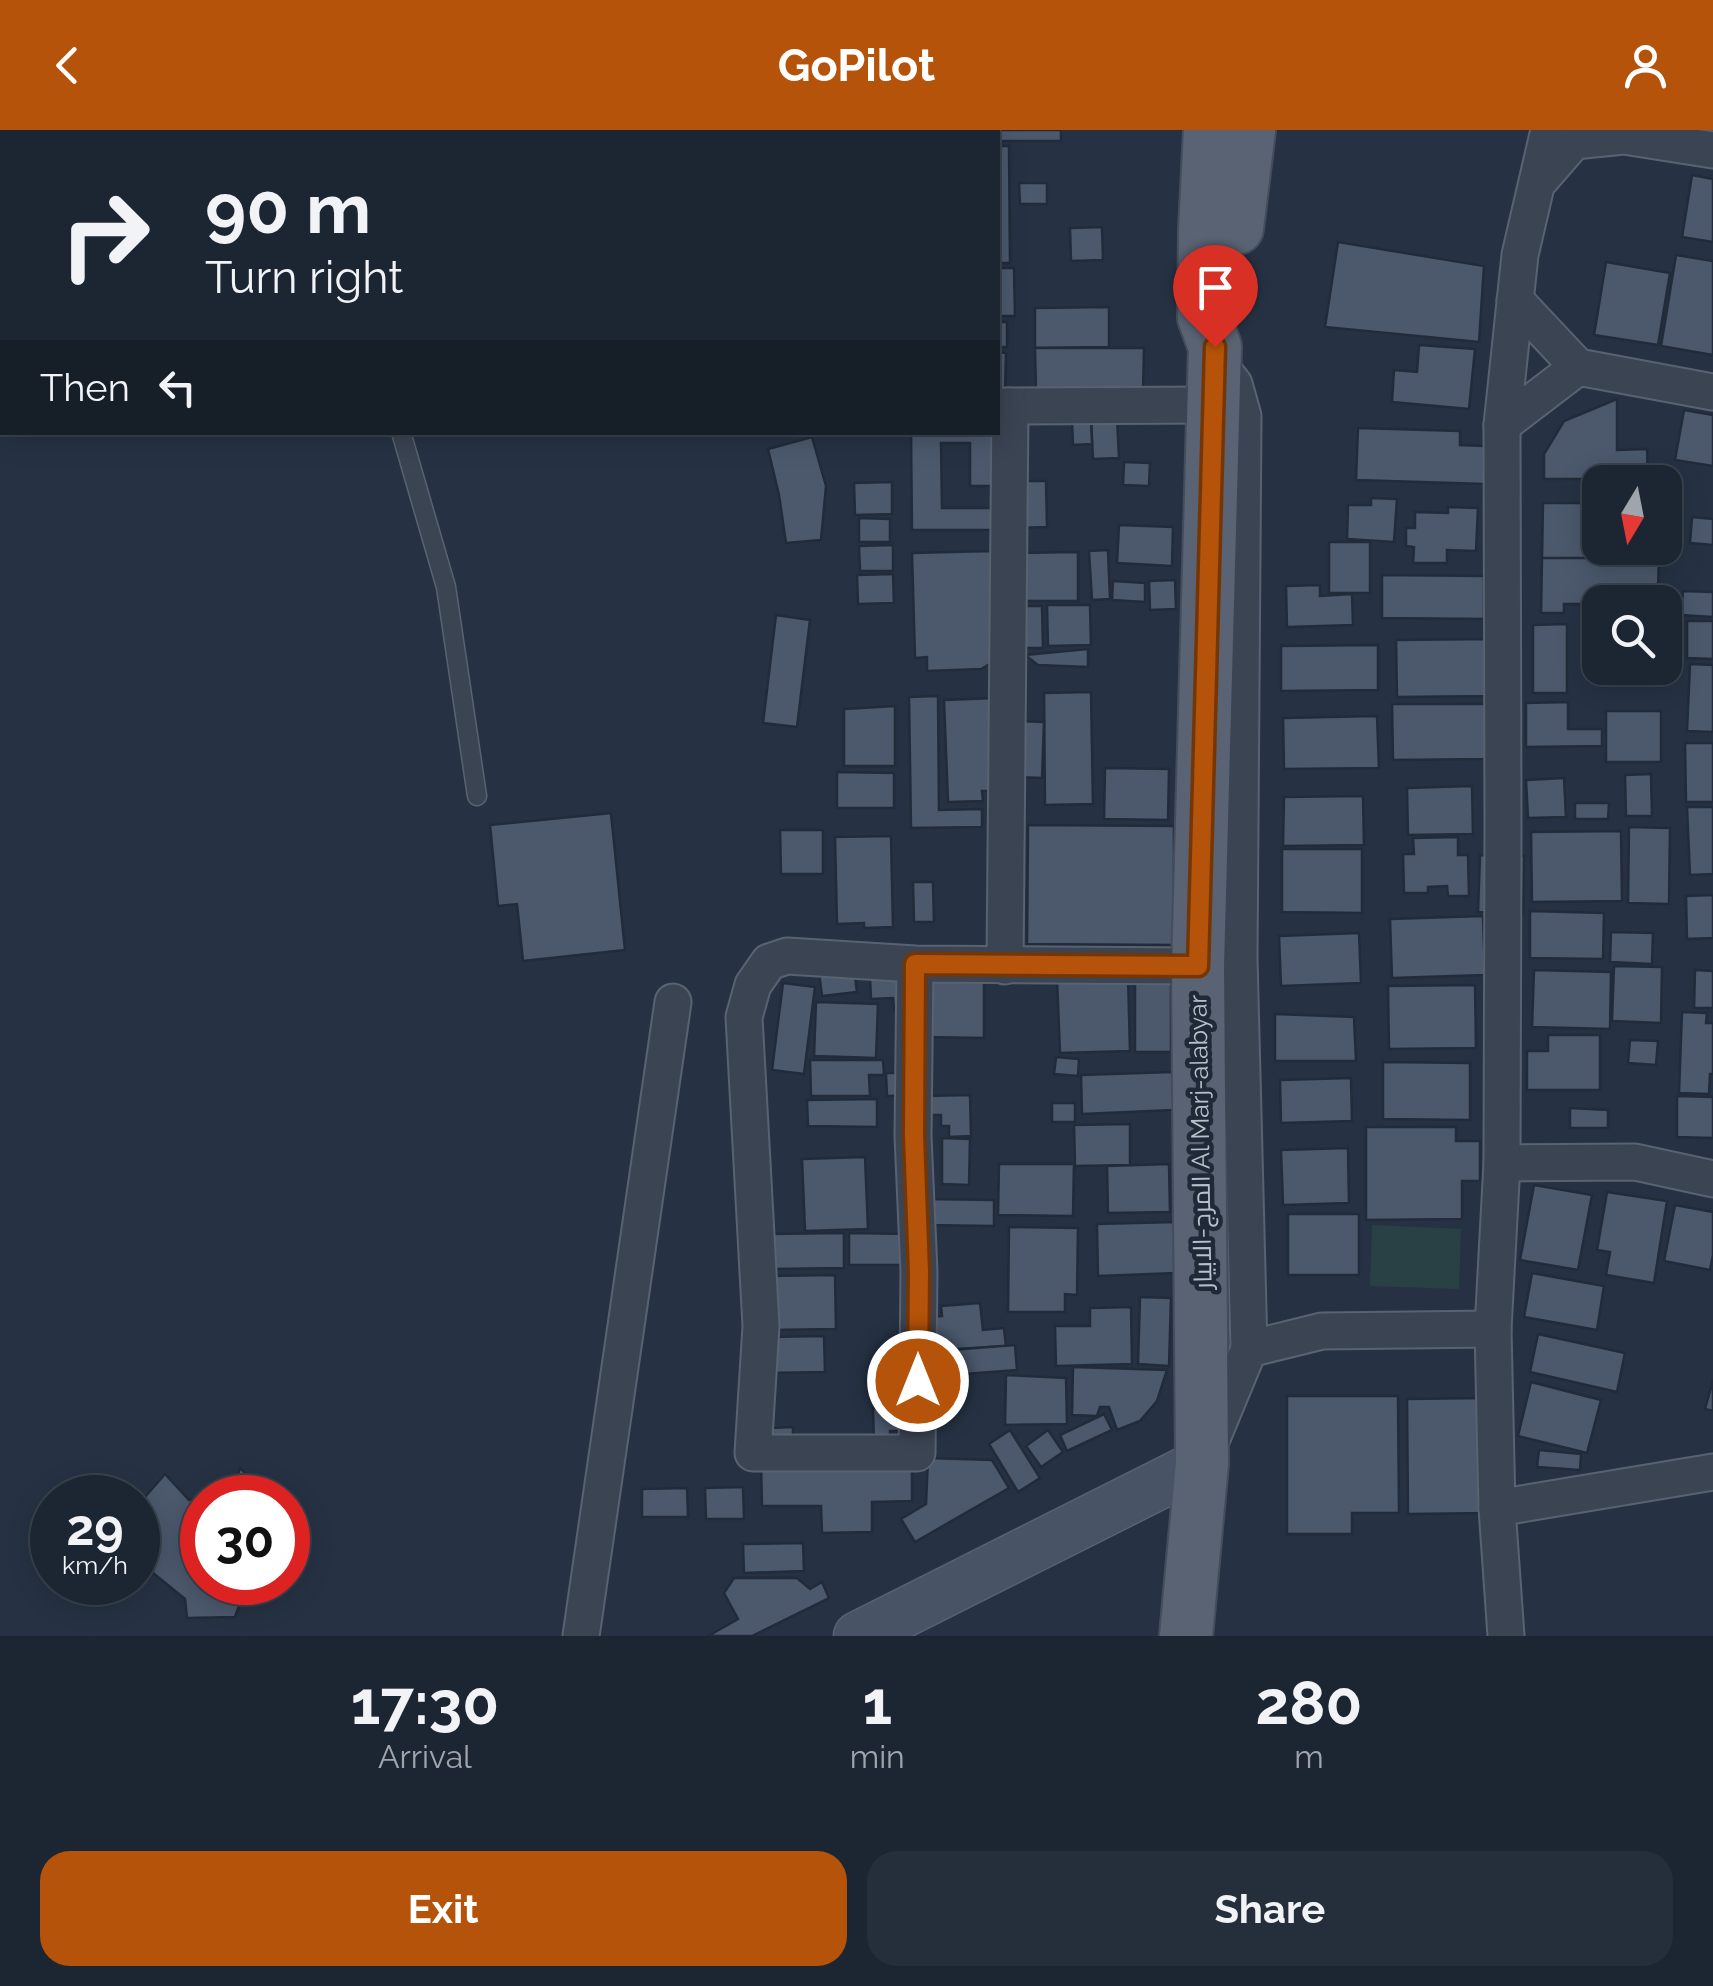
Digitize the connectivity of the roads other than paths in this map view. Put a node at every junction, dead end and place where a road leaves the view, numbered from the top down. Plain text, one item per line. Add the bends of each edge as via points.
1 (1210, 130) edge
2 (1249, 130) edge
3 (1549, 130) edge
4 (1713, 150) edge
5 (1538, 184) junction
6 (1515, 300) junction
7 (1578, 367) junction
8 (1214, 370) junction
9 (1713, 392) edge
10 (1004, 406) edge
11 (1502, 425) junction
12 (401, 435) edge
13 (477, 796) dead end
14 (915, 964) junction
15 (1005, 966) junction
16 (1198, 966) junction
17 (673, 1002) dead end
18 (1502, 1163) junction
19 (1713, 1179) edge
20 (1493, 1330) junction
21 (1249, 1349) junction
22 (1202, 1463) junction
23 (1713, 1472) edge
24 (1497, 1508) junction
25 (581, 1636) edge
26 (858, 1636) edge
27 (1186, 1636) edge
28 (1506, 1636) edge

1 - 8 main road, المرج-الابيار Al Marj-alabyar via 1204,317
2 - 8 main road, المرج-الابيار Al Marj-alabyar via 1227,320
3 - 5 street
4 - 5 street via 1624,136 1574,141
5 - 6 street
6 - 7 street
6 - 11 street
7 - 9 street
7 - 11 street
8 - 10 street
8 - 16 main road, المرج-الابيار Al Marj-alabyar
8 - 21 street via 1234,384 1243,416 1239,958
10 - 15 street
11 - 18 street
12 - 13 lane via 446,586
14 - 14 street via 918,1453 754,1453 761,1326 744,1017 752,985 770,962 788,956
14 - 15 street
15 - 16 street
16 - 22 main road, المرج-الابيار Al Marj-alabyar
17 - 25 street
18 - 19 street via 1635,1162
18 - 20 street
20 - 21 street via 1322,1331
20 - 24 street
21 - 22 street
22 - 26 street
22 - 27 main road, المرج-الابيار Al Marj-alabyar
23 - 24 street
24 - 28 street

